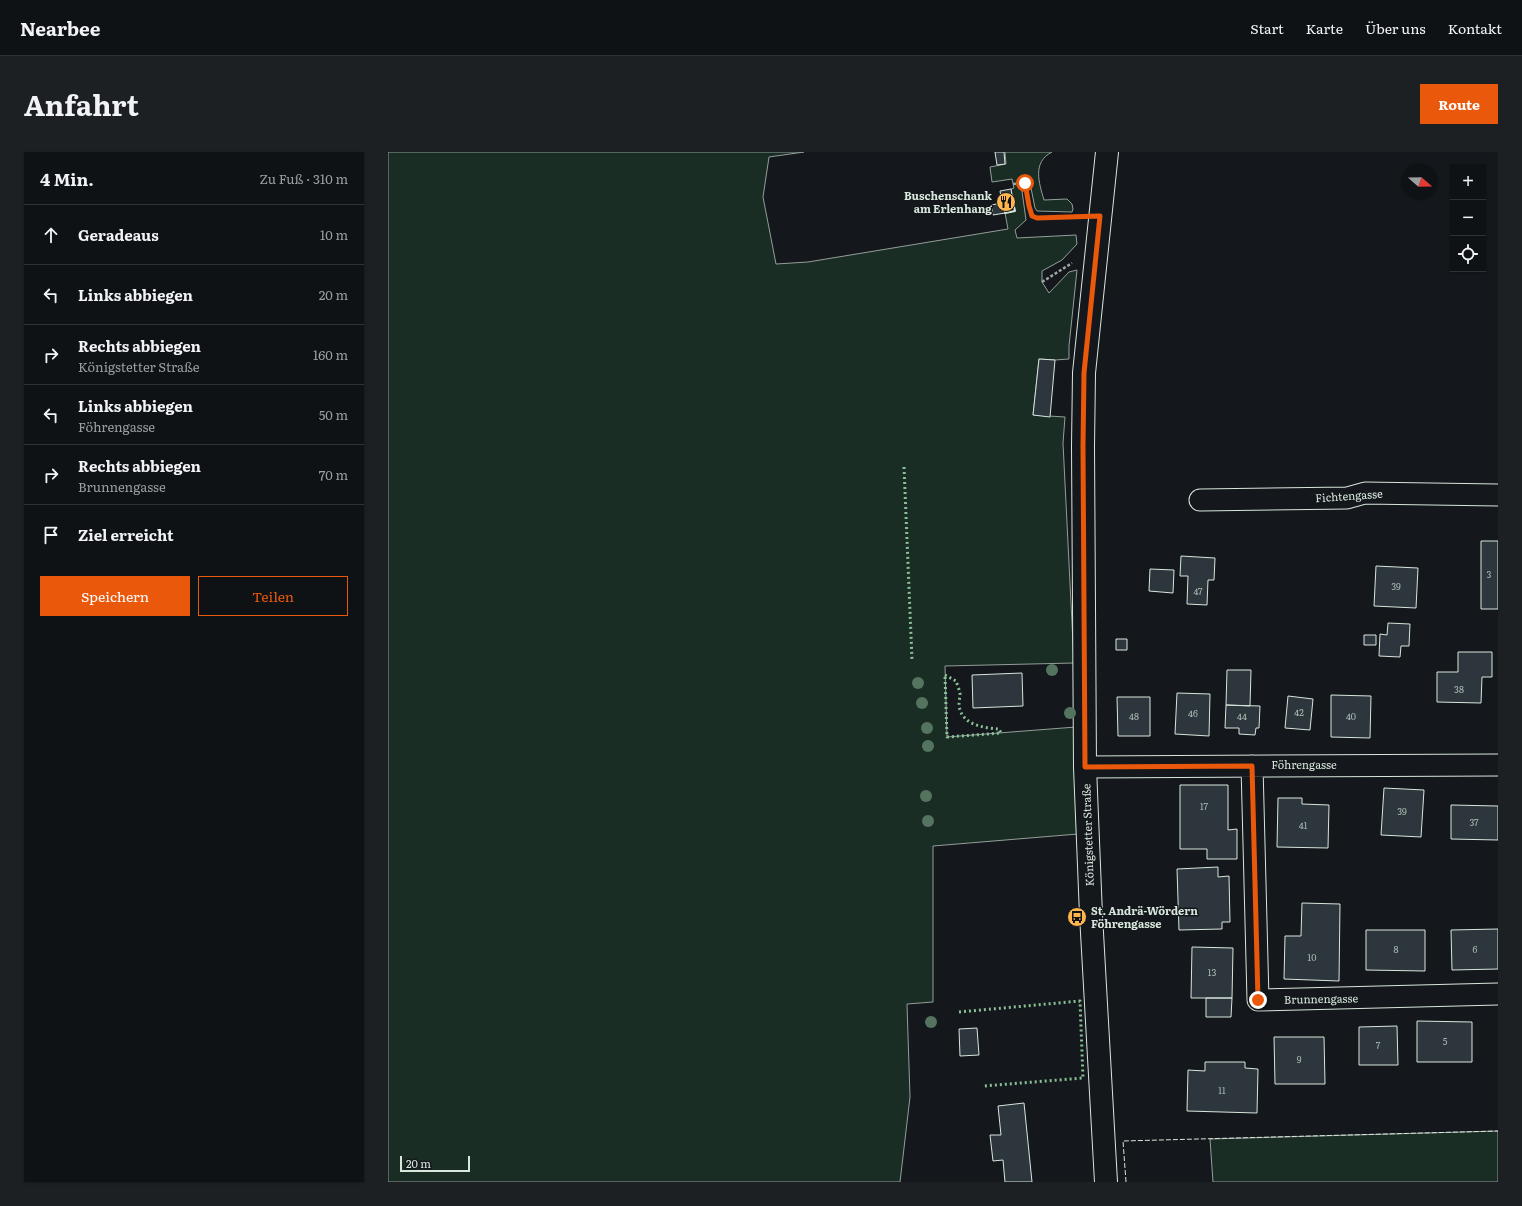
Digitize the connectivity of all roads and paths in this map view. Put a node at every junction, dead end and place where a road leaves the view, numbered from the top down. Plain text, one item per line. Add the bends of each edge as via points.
1 (1106, 152) edge
2 (1013, 184) dead end
3 (1100, 216) junction
4 (1096, 247) junction
5 (1042, 282) dead end
6 (1498, 495) edge
7 (1200, 500) dead end
8 (1498, 765) edge
9 (1252, 766) junction
10 (1085, 767) junction
11 (1498, 994) edge
12 (1106, 1182) edge

1 - 3 main road, Königstetter Straße
2 - 3 path via 1025,183 1032,216 1037,218
3 - 4 main road, Königstetter Straße
4 - 5 path
4 - 10 main road, Königstetter Straße via 1084,373
6 - 7 street, Fichtengasse via 1365,493 1347,498
8 - 9 street, Föhrengasse
9 - 10 street, Föhrengasse
9 - 11 street, Brunnengasse via 1258,1000
10 - 12 main road, Königstetter Straße

